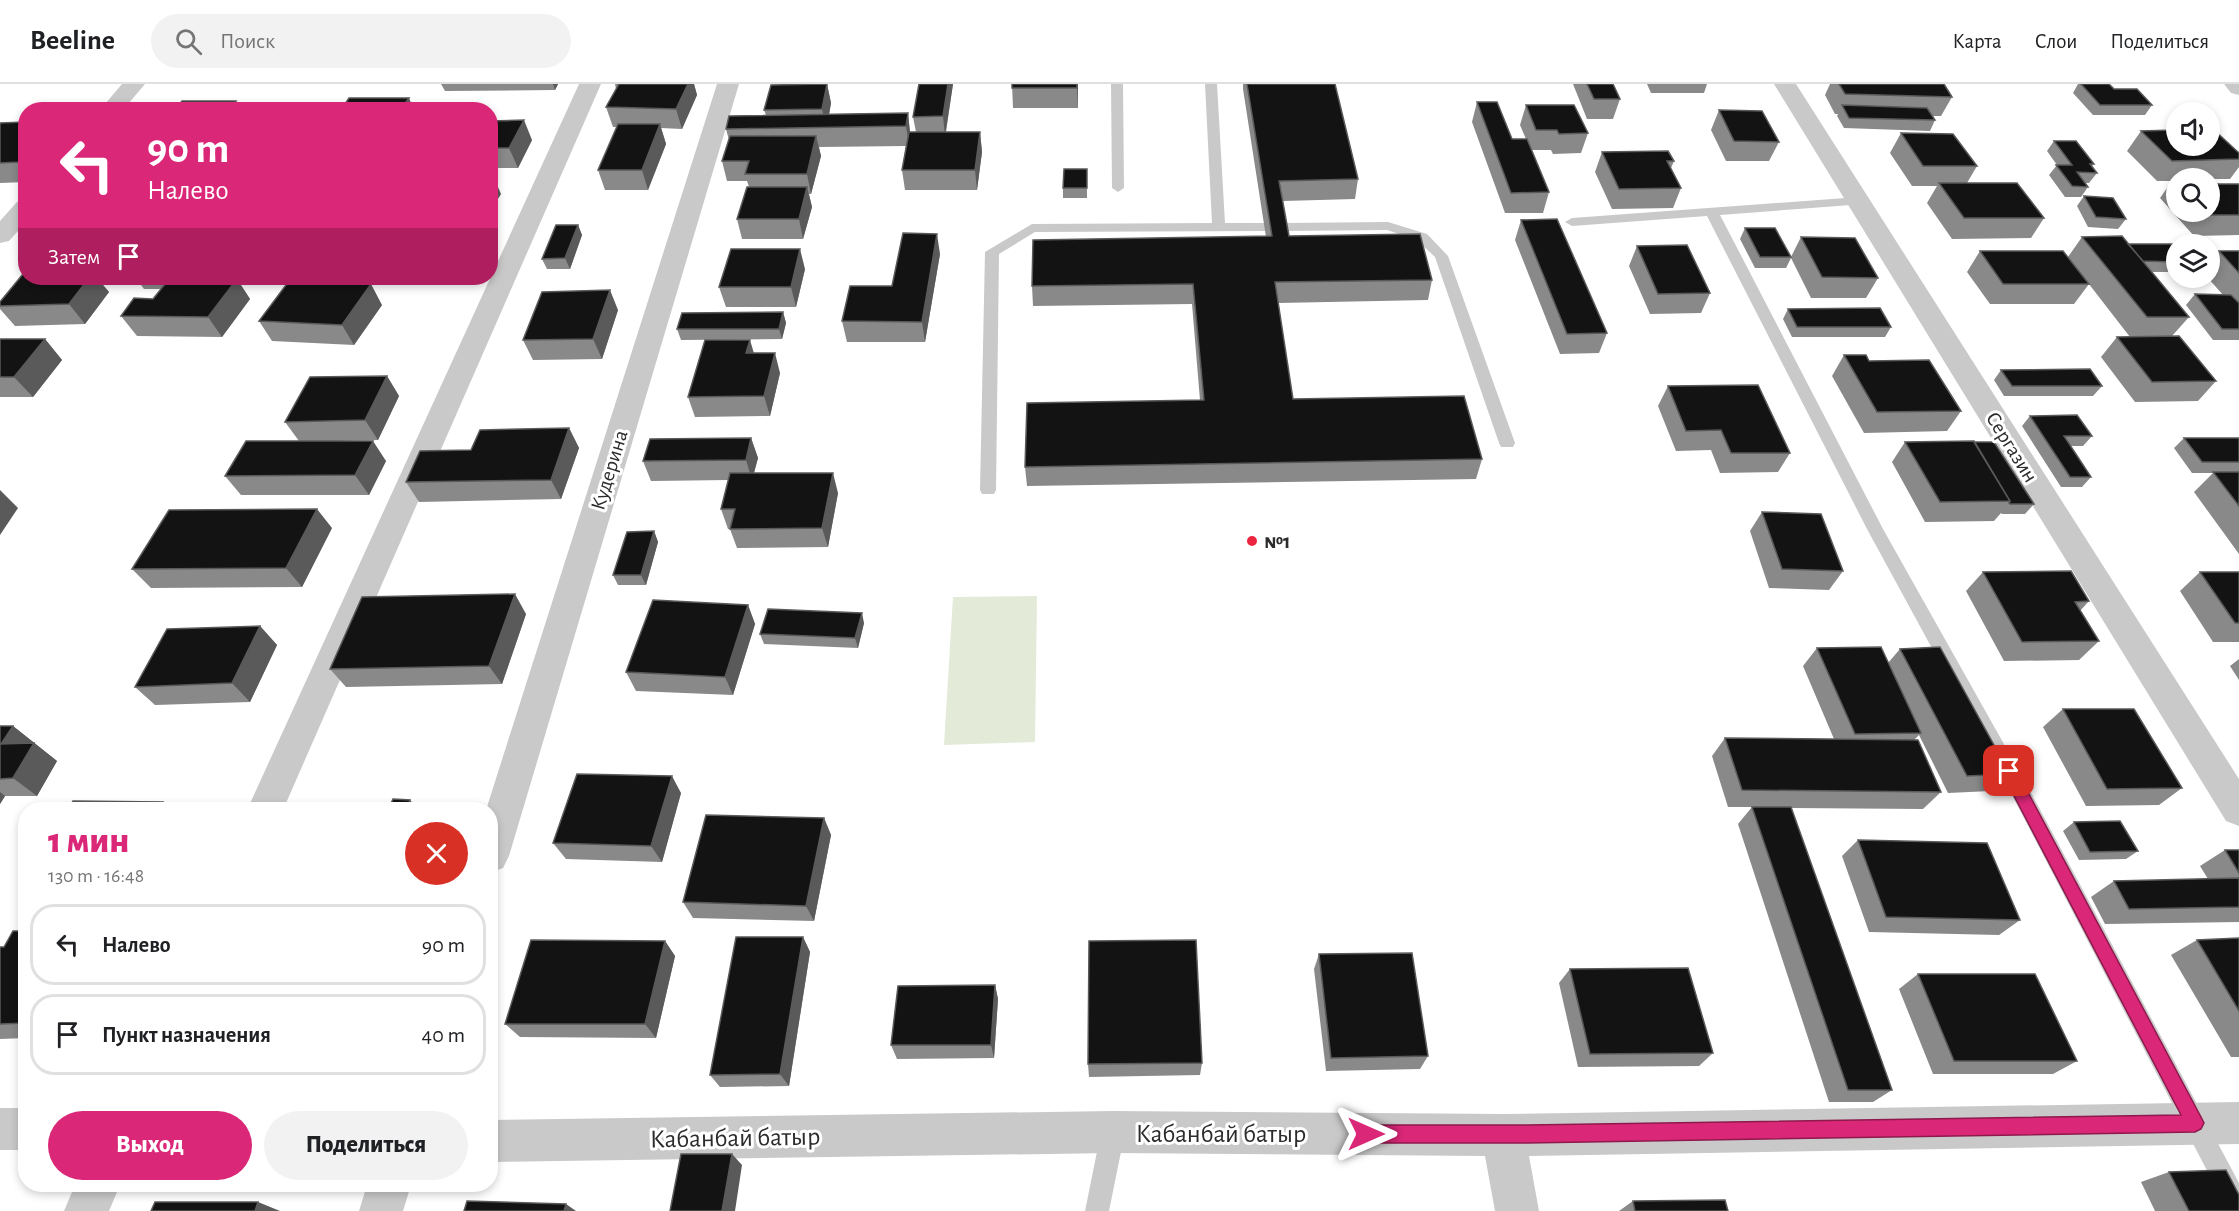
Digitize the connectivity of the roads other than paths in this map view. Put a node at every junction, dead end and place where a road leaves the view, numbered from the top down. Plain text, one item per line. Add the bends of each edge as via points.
1 (134, 84) edge
2 (590, 84) edge
3 (728, 84) edge
4 (1117, 84) edge
5 (1211, 84) edge
6 (1785, 84) edge
7 (2235, 84) edge
8 (2239, 88) edge
9 (118, 102) edge
10 (1118, 188) dead end
11 (1859, 201) junction
12 (1712, 212) junction
13 (18, 216) edge
14 (1572, 222) dead end
15 (1219, 227) junction
16 (1265, 227) edge
17 (1282, 227) edge
18 (0, 236) edge
19 (1507, 443) dead end
20 (988, 490) dead end
21 (269, 802) edge
22 (2239, 810) edge
23 (498, 830) edge
24 (2195, 1123) junction
25 (2239, 1123) edge
26 (0, 1129) edge
27 (18, 1129) edge
28 (1113, 1132) junction
29 (1503, 1135) junction
30 (498, 1141) edge
31 (95, 1192) edge
32 (387, 1192) edge
33 (2239, 1208) edge
34 (86, 1211) edge
35 (381, 1211) edge
36 (1097, 1211) edge
37 (1517, 1211) edge

1 - 9 street
2 - 21 street
3 - 23 street, Кудерина
4 - 10 lane
5 - 15 lane
6 - 11 street, Сергазин
7 - 8 street
11 - 12 lane
11 - 22 street, Сергазин
12 - 14 lane
12 - 24 lane via 1875,529 2020,791
13 - 18 street
15 - 16 lane
15 - 20 lane via 1032,228 992,252
17 - 19 lane via 1388,226 1422,237 1441,256
24 - 25 street, Кабанбай батыр
24 - 29 street, Кабанбай батыр
24 - 33 lane
26 - 27 street
28 - 29 street, Кабанбай батыр
28 - 30 street, Кабанбай батыр
28 - 36 lane
29 - 37 street
31 - 34 street
32 - 35 street

